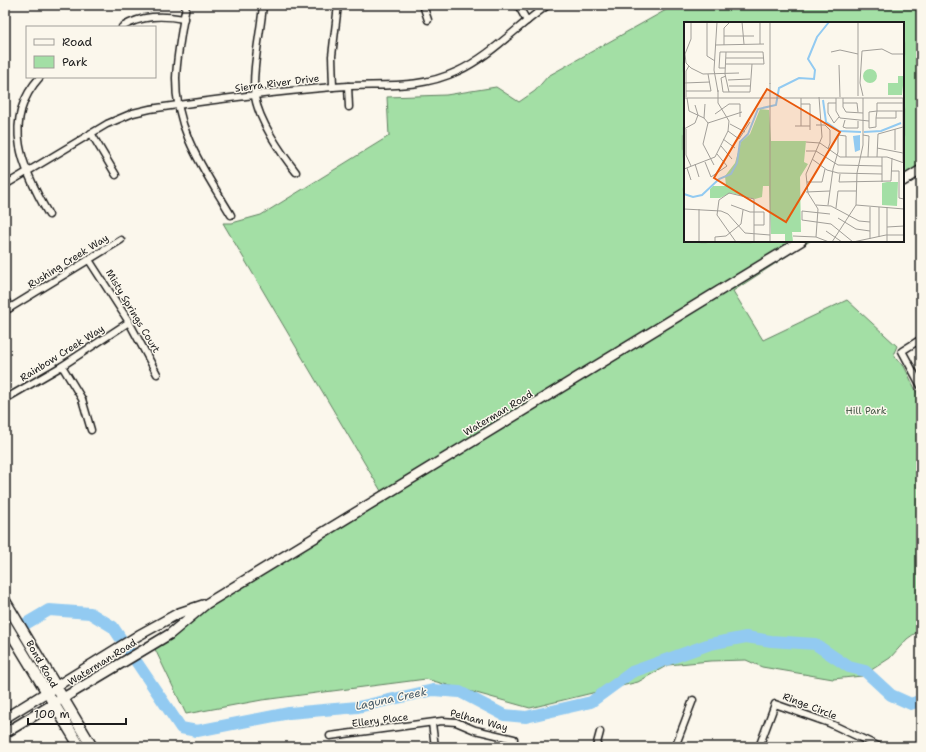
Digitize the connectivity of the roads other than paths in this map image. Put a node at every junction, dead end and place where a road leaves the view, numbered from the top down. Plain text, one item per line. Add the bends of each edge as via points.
1 (186, 5) edge
2 (263, 5) edge
3 (338, 5) edge
4 (423, 5) edge
5 (518, 5) edge
6 (548, 5) edge
7 (184, 19) junction
8 (428, 20) dead end
9 (527, 21) junction
10 (125, 26) edge
11 (39, 78) edge
12 (348, 86) junction
13 (333, 87) junction
14 (255, 96) junction
15 (178, 105) junction
16 (349, 107) dead end
17 (91, 133) junction
18 (921, 170) edge
19 (296, 172) dead end
20 (25, 173) junction
21 (116, 175) dead end
22 (904, 180) edge
23 (5, 185) edge
24 (49, 215) dead end
25 (231, 215) dead end
26 (121, 240) dead end
27 (799, 242) edge
28 (89, 260) junction
29 (5, 299) edge
30 (8, 310) edge
31 (129, 322) junction
32 (921, 339) edge
33 (62, 366) junction
34 (157, 374) dead end
35 (921, 386) edge
36 (5, 399) edge
37 (90, 430) dead end
38 (5, 601) edge
39 (206, 604) junction
40 (5, 623) edge
41 (51, 690) junction
42 (693, 700) dead end
43 (58, 702) junction
44 (5, 718) edge
45 (432, 723) junction
46 (600, 732) dead end
47 (5, 733) edge
48 (330, 736) dead end
49 (80, 747) edge
50 (92, 747) edge
51 (435, 747) edge
52 (513, 747) edge
53 (596, 747) edge
54 (675, 747) edge
55 (759, 747) edge
56 (880, 747) edge

1 - 7 street
2 - 14 street
3 - 13 street via 332,56
4 - 8 street
5 - 9 street
6 - 9 street, Sierra River Drive
7 - 10 street via 149,17
7 - 15 street via 176,76
9 - 12 street, Sierra River Drive via 481,58 439,78 406,85
11 - 20 street via 22,98 15,119 15,150
12 - 13 street, Sierra River Drive
12 - 16 street
13 - 14 street, Sierra River Drive
14 - 15 street, Sierra River Drive
14 - 19 street via 262,118
15 - 17 street, Sierra River Drive via 133,113
15 - 25 street via 193,152
17 - 20 street, Sierra River Drive
17 - 21 street
18 - 22 main road
20 - 23 street, Sierra River Drive
20 - 24 street
26 - 28 street, Rushing Creek Way
27 - 39 main road, Waterman Road
28 - 30 street, Rushing Creek Way
28 - 31 street, Misty Springs Court
29 - 30 street
31 - 33 street, Rainbow Creek Way
31 - 34 street, Misty Springs Court
32 - 35 street via 902,351
33 - 36 street, Rainbow Creek Way
33 - 37 street via 82,399
38 - 41 main road, Bond Road via 30,642
39 - 41 main road, Waterman Road via 179,613 139,635
39 - 43 main road, Waterman Road via 170,634
40 - 41 main road, Bond Road via 19,647
41 - 43 main road, Bond Road
41 - 44 main road, Waterman Road
42 - 54 street
43 - 47 main road, Waterman Road
43 - 49 main road, Bond Road
43 - 50 main road, Bond Road
45 - 48 street, Ellery Place
45 - 51 street
45 - 52 street, Pelham Way via 442,720 456,722 476,730 514,739
46 - 53 street
55 - 56 street, Ringe Circle via 775,704 829,723

